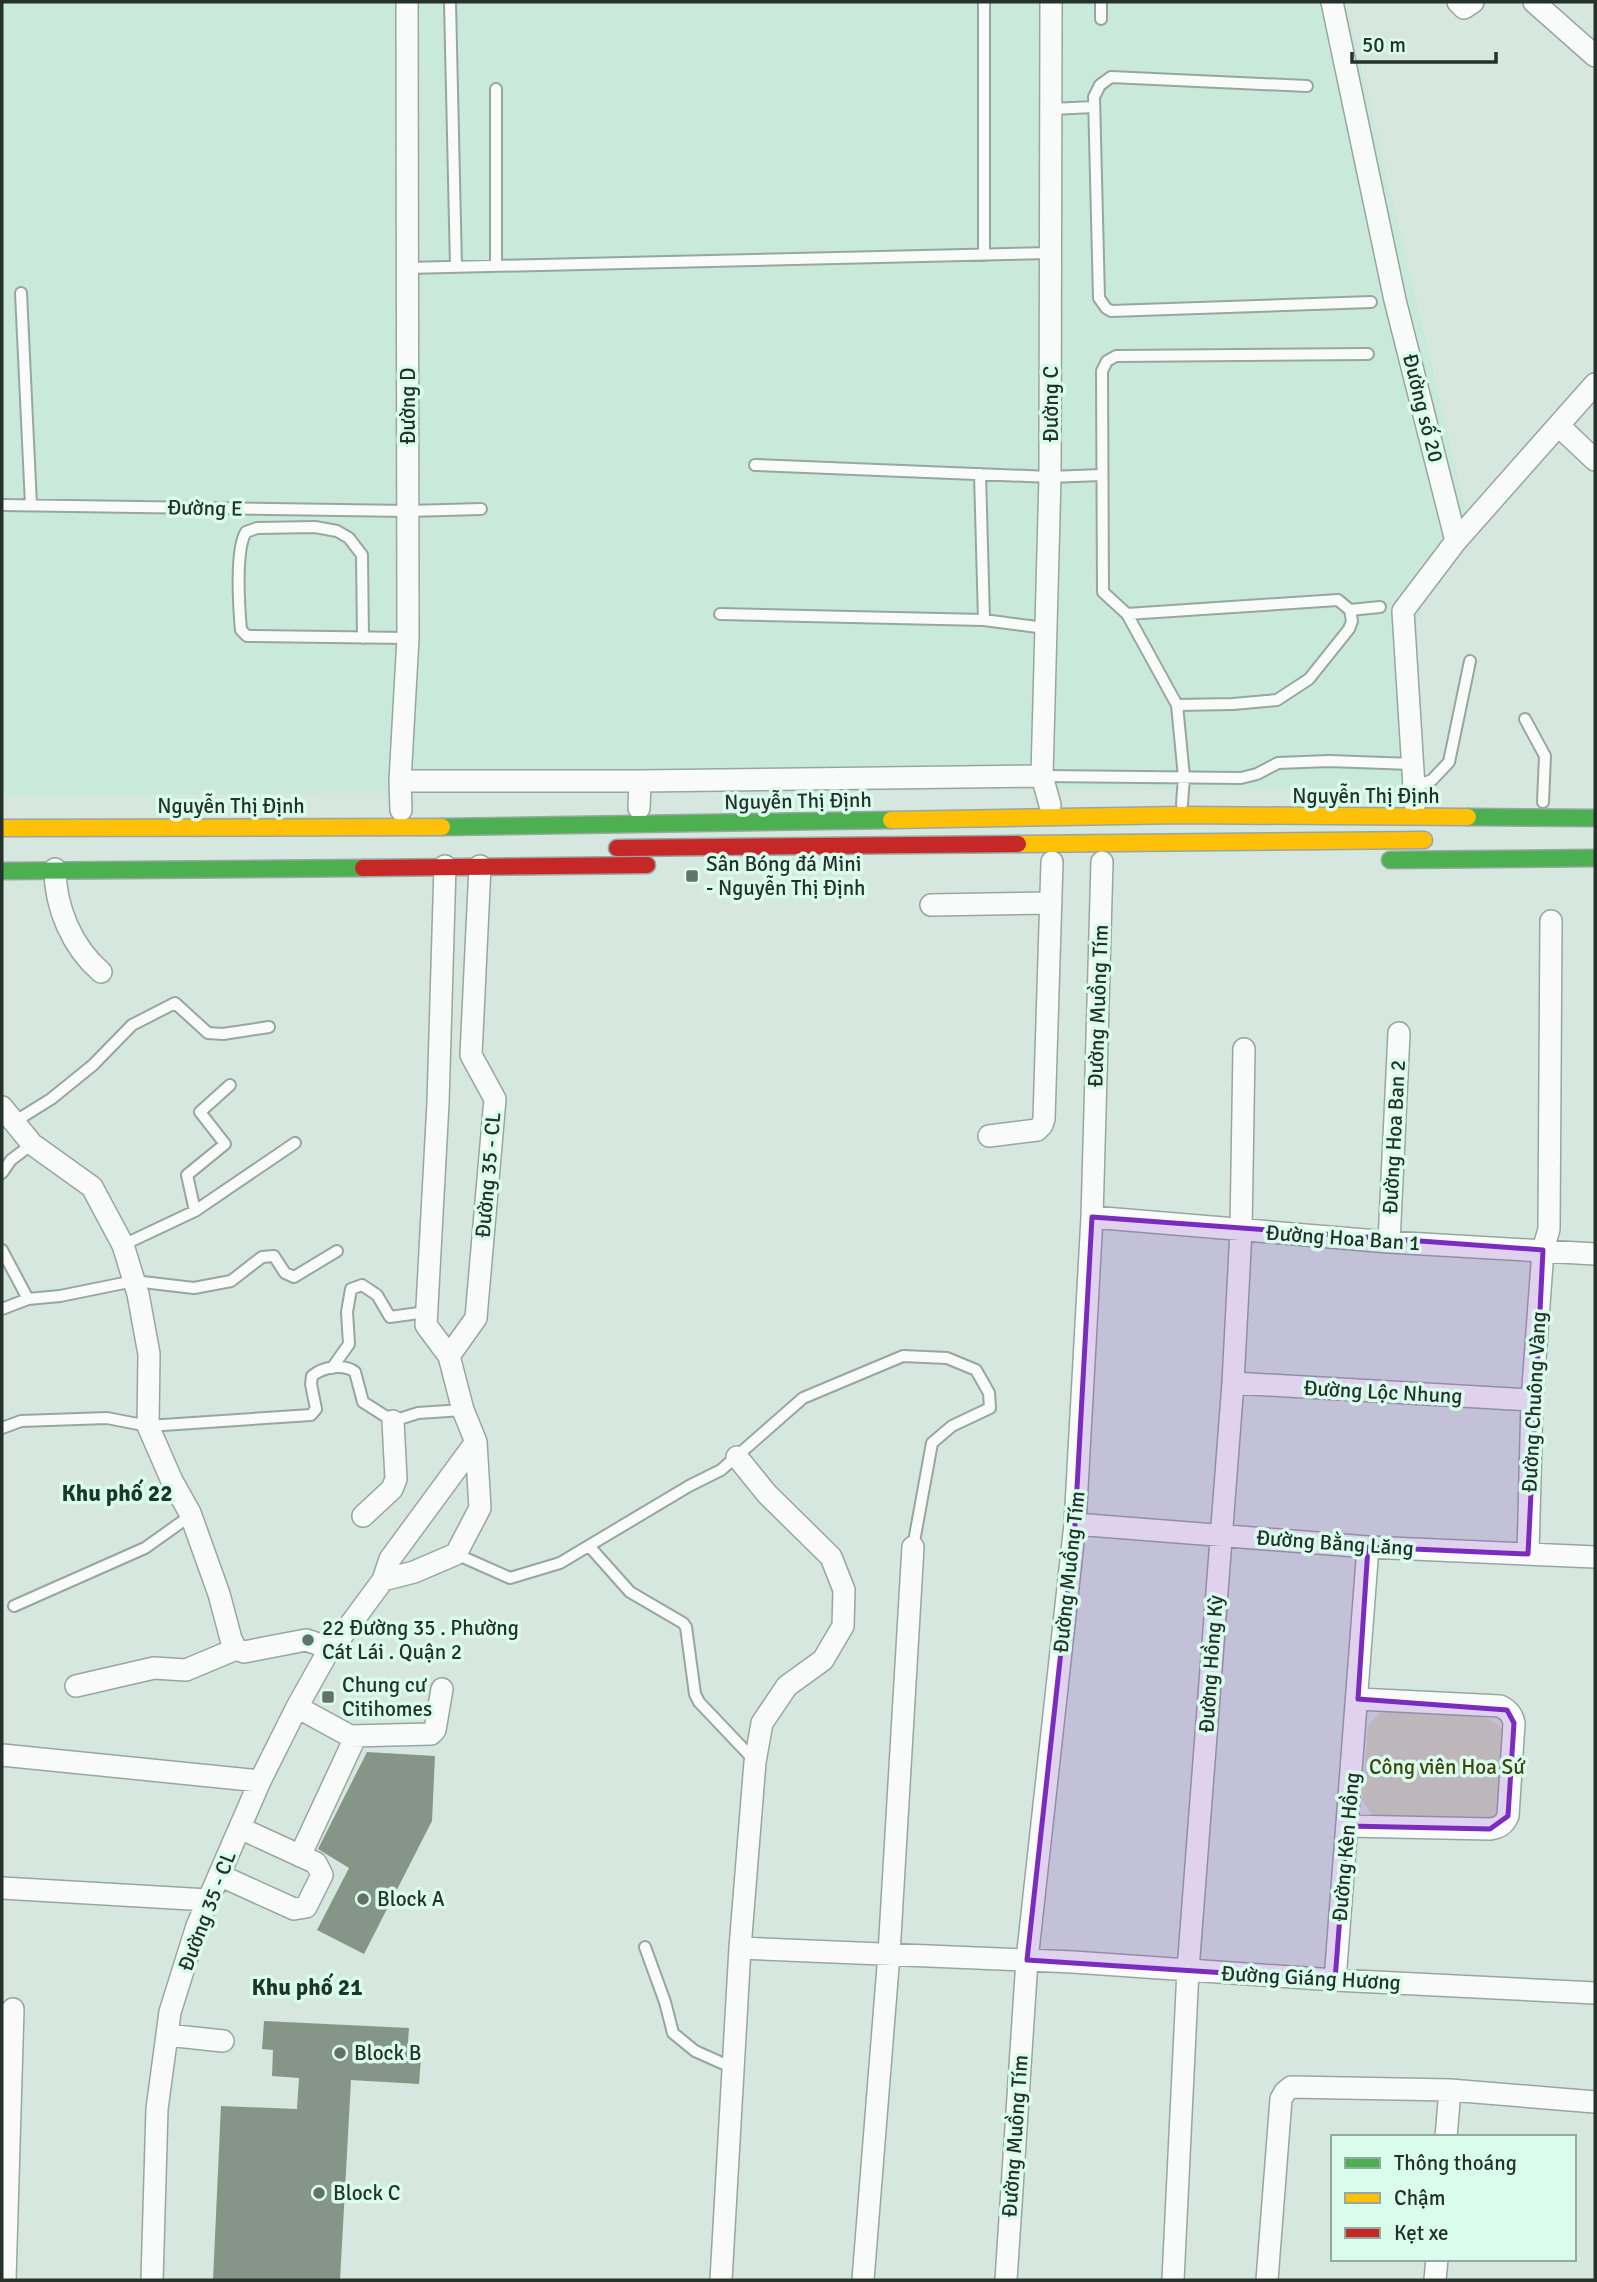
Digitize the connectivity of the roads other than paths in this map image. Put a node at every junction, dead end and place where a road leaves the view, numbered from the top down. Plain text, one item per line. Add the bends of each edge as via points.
1 (407, 2) edge
2 (450, 2) edge
3 (984, 2) edge
4 (1051, 2) edge
5 (1101, 2) edge
6 (1332, 2) edge
7 (1458, 2) edge
8 (1473, 2) edge
9 (1534, 2) edge
10 (1101, 19) dead end
11 (1595, 56) edge
12 (1307, 86) dead end
13 (496, 89) dead end
14 (1094, 107) junction
15 (1051, 109) junction
16 (1051, 253) junction
17 (984, 255) junction
18 (496, 266) junction
19 (456, 267) junction
20 (407, 268) junction
21 (21, 293) dead end
22 (1371, 302) dead end
23 (1368, 354) dead end
24 (1595, 384) edge
25 (1559, 426) junction
26 (1595, 460) edge
27 (755, 465) dead end
28 (980, 474) junction
29 (1101, 475) junction
30 (1051, 477) junction
31 (2, 505) edge
32 (31, 505) junction
33 (481, 509) dead end
34 (408, 510) junction
35 (1456, 541) junction
36 (1380, 607) dead end
37 (1350, 610) junction
38 (720, 614) dead end
39 (1127, 614) junction
40 (984, 620) junction
41 (1045, 628) junction
42 (363, 638) junction
43 (408, 638) junction
44 (1470, 662) dead end
45 (1177, 705) junction
46 (1525, 719) dead end
47 (1412, 764) junction
48 (1042, 775) junction
49 (1184, 777) junction
50 (400, 781) junction
51 (640, 781) junction
52 (1414, 802) junction
53 (1550, 802) joint
54 (613, 808) dead end
55 (639, 808) junction
56 (482, 809) dead end
57 (400, 810) dead end
58 (1182, 810) junction
59 (1051, 811) junction
60 (1103, 811) junction
61 (445, 818) junction
62 (1595, 818) edge
63 (2, 828) edge
64 (1445, 840) dead end
65 (480, 845) junction
66 (606, 848) dead end
67 (1051, 857) junction
68 (1102, 857) junction
69 (1595, 858) edge
70 (1376, 860) dead end
71 (662, 865) dead end
72 (445, 866) junction
73 (55, 869) junction
74 (2, 871) edge
75 (1051, 903) junction
76 (930, 905) dead end
77 (1551, 921) dead end
78 (101, 972) dead end
79 (270, 1027) dead end
80 (1399, 1033) dead end
81 (1244, 1049) dead end
82 (230, 1086) dead end
83 (8, 1115) edge
84 (989, 1136) dead end
85 (295, 1143) dead end
86 (32, 1144) junction
87 (2, 1173) edge
88 (195, 1211) junction
89 (1092, 1217) junction
90 (1241, 1231) junction
91 (1389, 1242) junction
92 (123, 1245) junction
93 (2, 1250) edge
94 (1543, 1250) junction
95 (337, 1251) dead end
96 (1595, 1254) edge
97 (134, 1281) junction
98 (28, 1299) junction
99 (2, 1309) edge
100 (426, 1312) junction
101 (449, 1356) junction
102 (332, 1368) junction
103 (1233, 1383) junction
104 (1532, 1400) junction
105 (463, 1410) junction
106 (393, 1422) junction
107 (148, 1426) junction
108 (2, 1428) edge
109 (476, 1442) junction
110 (737, 1457) junction
111 (190, 1516) junction
112 (363, 1516) dead end
113 (1075, 1524) junction
114 (1221, 1534) junction
115 (589, 1546) junction
116 (1368, 1547) junction
117 (913, 1548) joint
118 (456, 1554) junction
119 (1528, 1554) junction
120 (1595, 1557) edge
121 (383, 1580) junction
122 (14, 1606) dead end
123 (330, 1648) junction
124 (236, 1649) junction
125 (76, 1686) dead end
126 (442, 1689) dead end
127 (1358, 1699) junction
128 (297, 1707) junction
129 (350, 1736) junction
130 (2, 1755) edge
131 (755, 1762) junction
132 (260, 1781) junction
133 (1347, 1826) junction
134 (240, 1828) junction
135 (300, 1856) junction
136 (219, 1875) junction
137 (2, 1888) edge
138 (208, 1900) junction
139 (645, 1947) dead end
140 (740, 1948) junction
141 (889, 1954) junction
142 (1027, 1960) junction
143 (1188, 1970) junction
144 (1335, 1980) junction
145 (1595, 1993) edge
146 (13, 2009) dead end
147 (167, 2035) junction
148 (223, 2041) dead end
149 (733, 2068) junction
150 (1450, 2090) junction
151 (1595, 2102) edge
152 (1446, 2135) edge
153 (1437, 2261) edge
154 (5, 2280) edge
155 (152, 2280) edge
156 (720, 2280) edge
157 (863, 2280) edge
158 (1006, 2280) edge
159 (1173, 2280) edge
160 (1268, 2280) edge
161 (1435, 2280) edge

1 - 20 street, Đường D
2 - 19 lane
3 - 17 lane
4 - 15 street, Đường C
5 - 10 lane
6 - 35 street, Đường số 20 via 1395,300
7 - 8 street via 1464,8
9 - 11 street
12 - 14 lane via 1111,77 1096,90
13 - 18 lane
14 - 15 lane
14 - 22 lane via 1099,298 1106,308
15 - 16 street, Đường C
16 - 17 lane
16 - 30 street, Đường C
17 - 18 lane
18 - 19 lane
19 - 20 lane
20 - 34 street, Đường D
21 - 32 lane
23 - 29 lane via 1116,356 1102,371
24 - 25 street
25 - 26 street
25 - 35 street
27 - 28 lane
28 - 30 lane
28 - 40 lane
29 - 30 lane
29 - 39 lane via 1103,592
30 - 41 street, Đường C
31 - 32 lane, Đường E
32 - 34 lane, Đường E
33 - 34 lane, Đường E
34 - 43 street, Đường D
35 - 47 street via 1403,611
36 - 37 lane
37 - 39 lane via 1338,600
37 - 45 lane via 1349,629 1309,679 1278,700
38 - 40 lane
39 - 45 lane
40 - 41 lane
41 - 48 street, Đường C
42 - 42 lane via 247,636 240,620 240,566 246,532 315,527 337,531 357,545 362,555
42 - 43 lane
43 - 50 street, Đường D
44 - 52 lane via 1449,762
45 - 49 lane
46 - 53 lane via 1545,756
47 - 49 lane via 1278,763 1241,778
47 - 52 street
48 - 49 lane
48 - 51 street
48 - 59 street, Đường C
49 - 58 lane
50 - 51 street
50 - 57 street, Đường D
51 - 55 street
52 - 53 main road, Nguyễn Thị Định
52 - 58 main road, Nguyễn Thị Định
52 - 62 main road, Nguyễn Thị Định
54 - 55 main road, Nguyễn Thị Định
55 - 59 main road, Nguyễn Thị Định
56 - 65 main road
58 - 60 main road, Nguyễn Thị Định
59 - 60 main road, Nguyễn Thị Định
59 - 65 main road, Nguyễn Thị Định
59 - 67 main road
60 - 68 main road
61 - 63 main road, Nguyễn Thị Định
61 - 65 main road, Nguyễn Thị Định
61 - 72 main road
64 - 68 main road, Nguyễn Thị Định
65 - 71 main road, Nguyễn Thị Định
65 - 72 main road, Nguyễn Thị Định
65 - 101 street, Đường 35 - CL via 471,1055 495,1099 476,1318
66 - 67 main road, Nguyễn Thị Định
67 - 68 main road, Nguyễn Thị Định
67 - 75 street
68 - 89 street, Đường Muồng Tím
69 - 70 main road
72 - 73 main road, Nguyễn Thị Định
72 - 100 street
73 - 74 main road, Nguyễn Thị Định
73 - 78 street via 61,911 81,950
75 - 76 street
75 - 84 street via 1044,1119 1037,1130
77 - 94 street, Đường Chuông Vàng via 1549,1229
79 - 83 lane via 208,1033 175,1003 132,1025 51,1099
80 - 91 street, Đường Hoa Ban 2
81 - 90 street, Đường Hồng Kỳ
82 - 88 lane via 200,1112 225,1144 187,1175
83 - 86 street
85 - 88 lane
86 - 87 lane
86 - 92 street via 92,1187
88 - 92 lane
89 - 90 street, Đường Hoa Ban 1
89 - 113 street, Đường Muồng Tím
90 - 91 street, Đường Hoa Ban 1
90 - 103 street, Đường Hồng Kỳ
91 - 94 street, Đường Hoa Ban 1
92 - 97 street
93 - 98 lane
94 - 96 street, Đường Hoa Ban 1
94 - 104 street, Đường Chuông Vàng
95 - 97 lane via 294,1277 285,1273 274,1256 262,1257 230,1281 194,1288
97 - 98 lane
97 - 107 street via 149,1353
98 - 99 lane
100 - 101 street via 426,1325
100 - 102 lane via 390,1317 377,1295 362,1285 351,1289 346,1312 349,1344
101 - 105 street
102 - 106 lane via 355,1371 363,1402
102 - 107 lane via 312,1376 316,1409 311,1415
103 - 104 street, Đường Lộc Nhung
103 - 114 street, Đường Hồng Kỳ
104 - 119 street, Đường Chuông Vàng
105 - 106 lane via 418,1413
105 - 109 street
106 - 112 street via 396,1479 392,1489
107 - 108 lane via 107,1418 21,1421
107 - 111 street
109 - 118 street via 480,1508
109 - 121 street, Đường 35 - CL via 390,1559
110 - 115 lane
110 - 117 lane via 803,1398 903,1356 947,1358 976,1370 989,1393 990,1408 952,1426 932,1443
110 - 131 street via 831,1557 844,1590 844,1626 822,1660 787,1686 762,1723
111 - 122 lane via 145,1548
111 - 124 street
113 - 114 street, Đường Bằng Lăng
113 - 142 street, Đường Muồng Tím
114 - 116 street, Đường Bằng Lăng
114 - 143 street, Đường Hồng Kỳ
115 - 118 lane via 560,1563 510,1578
115 - 131 lane via 630,1592 686,1627 699,1702
116 - 119 street, Đường Bằng Lăng
116 - 127 street, Đường Kèn Hồng
117 - 141 street
118 - 121 street
119 - 120 street, Đường Bằng Lăng
121 - 123 street, Đường 35 - CL
123 - 124 street via 306,1640 244,1652
123 - 128 street, Đường 35 - CL
124 - 125 street via 186,1670 154,1668
126 - 129 street via 431,1734
127 - 133 street, Đường Kèn Hồng
127 - 133 street via 1507,1710 1514,1723 1507,1816 1504,1824 1490,1829
128 - 129 street
128 - 132 street, Đường 35 - CL
129 - 135 street via 353,1742
130 - 132 street
131 - 140 street
132 - 134 street, Đường 35 - CL
133 - 144 street, Đường Kèn Hồng
134 - 135 street
134 - 136 street, Đường 35 - CL
135 - 136 street via 316,1863 322,1875 306,1907 294,1909
136 - 138 street, Đường 35 - CL
137 - 138 street
138 - 147 street, Đường 35 - CL via 170,2012
139 - 149 lane via 673,2033 695,2052
140 - 141 street, Đường Giáng Hương
140 - 149 street
141 - 142 street, Đường Giáng Hương
141 - 157 street
142 - 143 street, Đường Giáng Hương
142 - 158 street, Đường Muồng Tím
143 - 144 street, Đường Giáng Hương
143 - 159 street, Đường Hồng Kỳ
144 - 145 street, Đường Giáng Hương
146 - 154 street
147 - 148 street
147 - 155 street, Đường 35 - CL via 157,2109
149 - 156 street
150 - 151 street
150 - 152 street
150 - 160 street via 1303,2086 1284,2092
153 - 161 street

